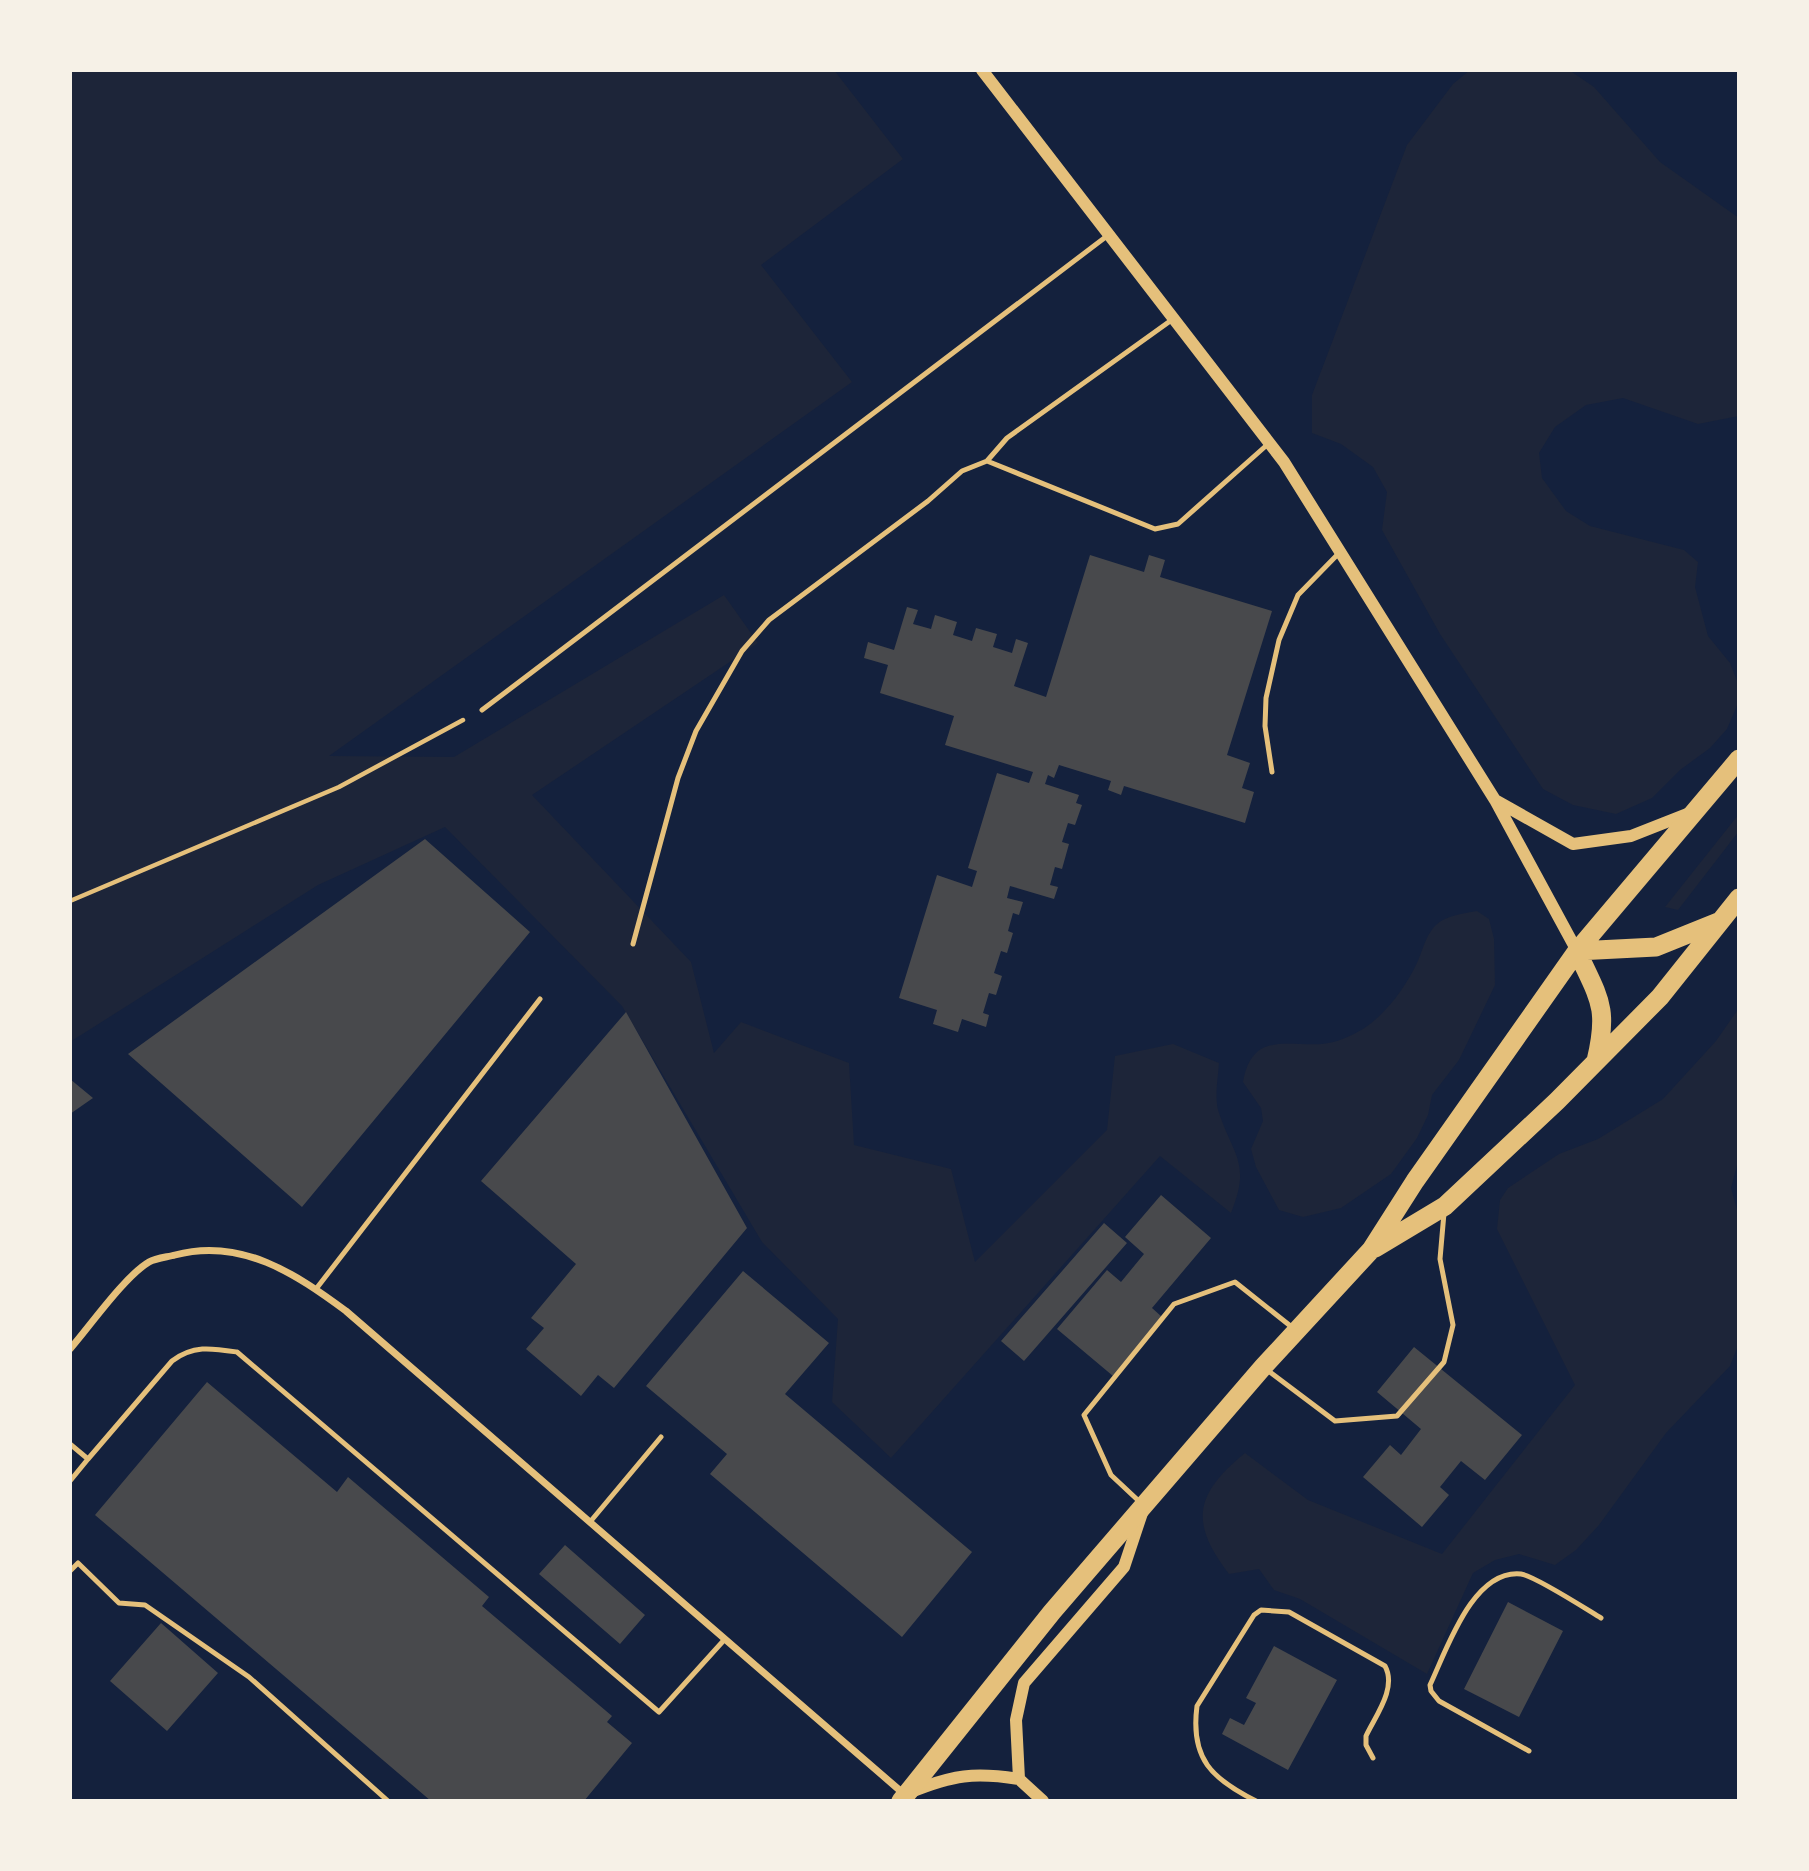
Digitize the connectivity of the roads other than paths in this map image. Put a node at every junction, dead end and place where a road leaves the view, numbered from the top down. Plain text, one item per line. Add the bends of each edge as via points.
1 (982, 70) edge
2 (1109, 234) junction
3 (1173, 318) junction
4 (1269, 443) junction
5 (987, 461) junction
6 (1340, 552) junction
7 (482, 709) road end
8 (1739, 759) edge
9 (1272, 772) dead end
10 (1495, 800) junction
11 (1695, 811) junction
12 (1739, 898) edge
13 (1719, 921) junction
14 (634, 944) dead end
15 (1577, 951) junction
16 (540, 999) dead end
17 (1597, 1061) junction
18 (1444, 1206) junction
19 (1371, 1250) junction
20 (316, 1289) junction
21 (1297, 1332) junction
22 (70, 1349) edge
23 (1264, 1367) junction
24 (661, 1437) dead end
25 (70, 1444) edge
26 (88, 1459) junction
27 (70, 1481) edge
28 (1144, 1506) junction
29 (590, 1522) junction
30 (70, 1556) edge
31 (78, 1563) junction
32 (70, 1572) edge
33 (1601, 1618) dead end
34 (725, 1639) junction
35 (1529, 1751) dead end
36 (1373, 1758) dead end
37 (1019, 1779) junction
38 (903, 1798) edge
39 (388, 1801) edge
40 (1042, 1801) edge
41 (1256, 1801) edge

1 - 2 street
2 - 3 street
2 - 7 lane
3 - 4 street
3 - 5 lane via 1007,439
4 - 5 lane via 1178,524 1155,529
4 - 6 street
5 - 14 lane via 962,471 929,502 769,620 743,651 696,731 678,778
6 - 9 lane via 1298,595 1279,640 1266,698
6 - 10 street
8 - 11 highway
10 - 11 street via 1573,844 1630,836
10 - 15 street
11 - 15 highway
12 - 13 highway
13 - 15 highway via 1656,947
13 - 17 highway via 1660,997
15 - 17 highway via 1602,1007 1604,1028
15 - 19 highway
16 - 20 lane
17 - 18 highway
18 - 19 highway
18 - 23 lane via 1440,1259 1453,1325 1444,1362 1397,1416 1335,1421
19 - 21 highway
20 - 22 street via 253,1255 199,1249 150,1262
20 - 29 street
21 - 23 highway
21 - 28 lane via 1235,1282 1174,1304 1084,1415 1111,1475
23 - 28 highway
24 - 29 lane
25 - 26 lane
26 - 27 lane
26 - 34 lane via 172,1361 187,1350 208,1347 236,1352 659,1712
28 - 37 street via 1124,1567 1024,1683 1016,1720
28 - 38 highway
29 - 34 street
30 - 31 lane
31 - 32 lane
31 - 39 lane via 119,1603 145,1605 249,1676
33 - 35 lane via 1522,1574 1491,1580 1477,1592 1431,1691 1439,1701
34 - 38 street
36 - 41 lane via 1366,1736 1389,1685 1385,1666 1289,1612 1261,1610 1197,1706 1194,1724 1197,1745 1210,1769 1224,1785
37 - 38 street via 981,1773 940,1780
37 - 40 street

